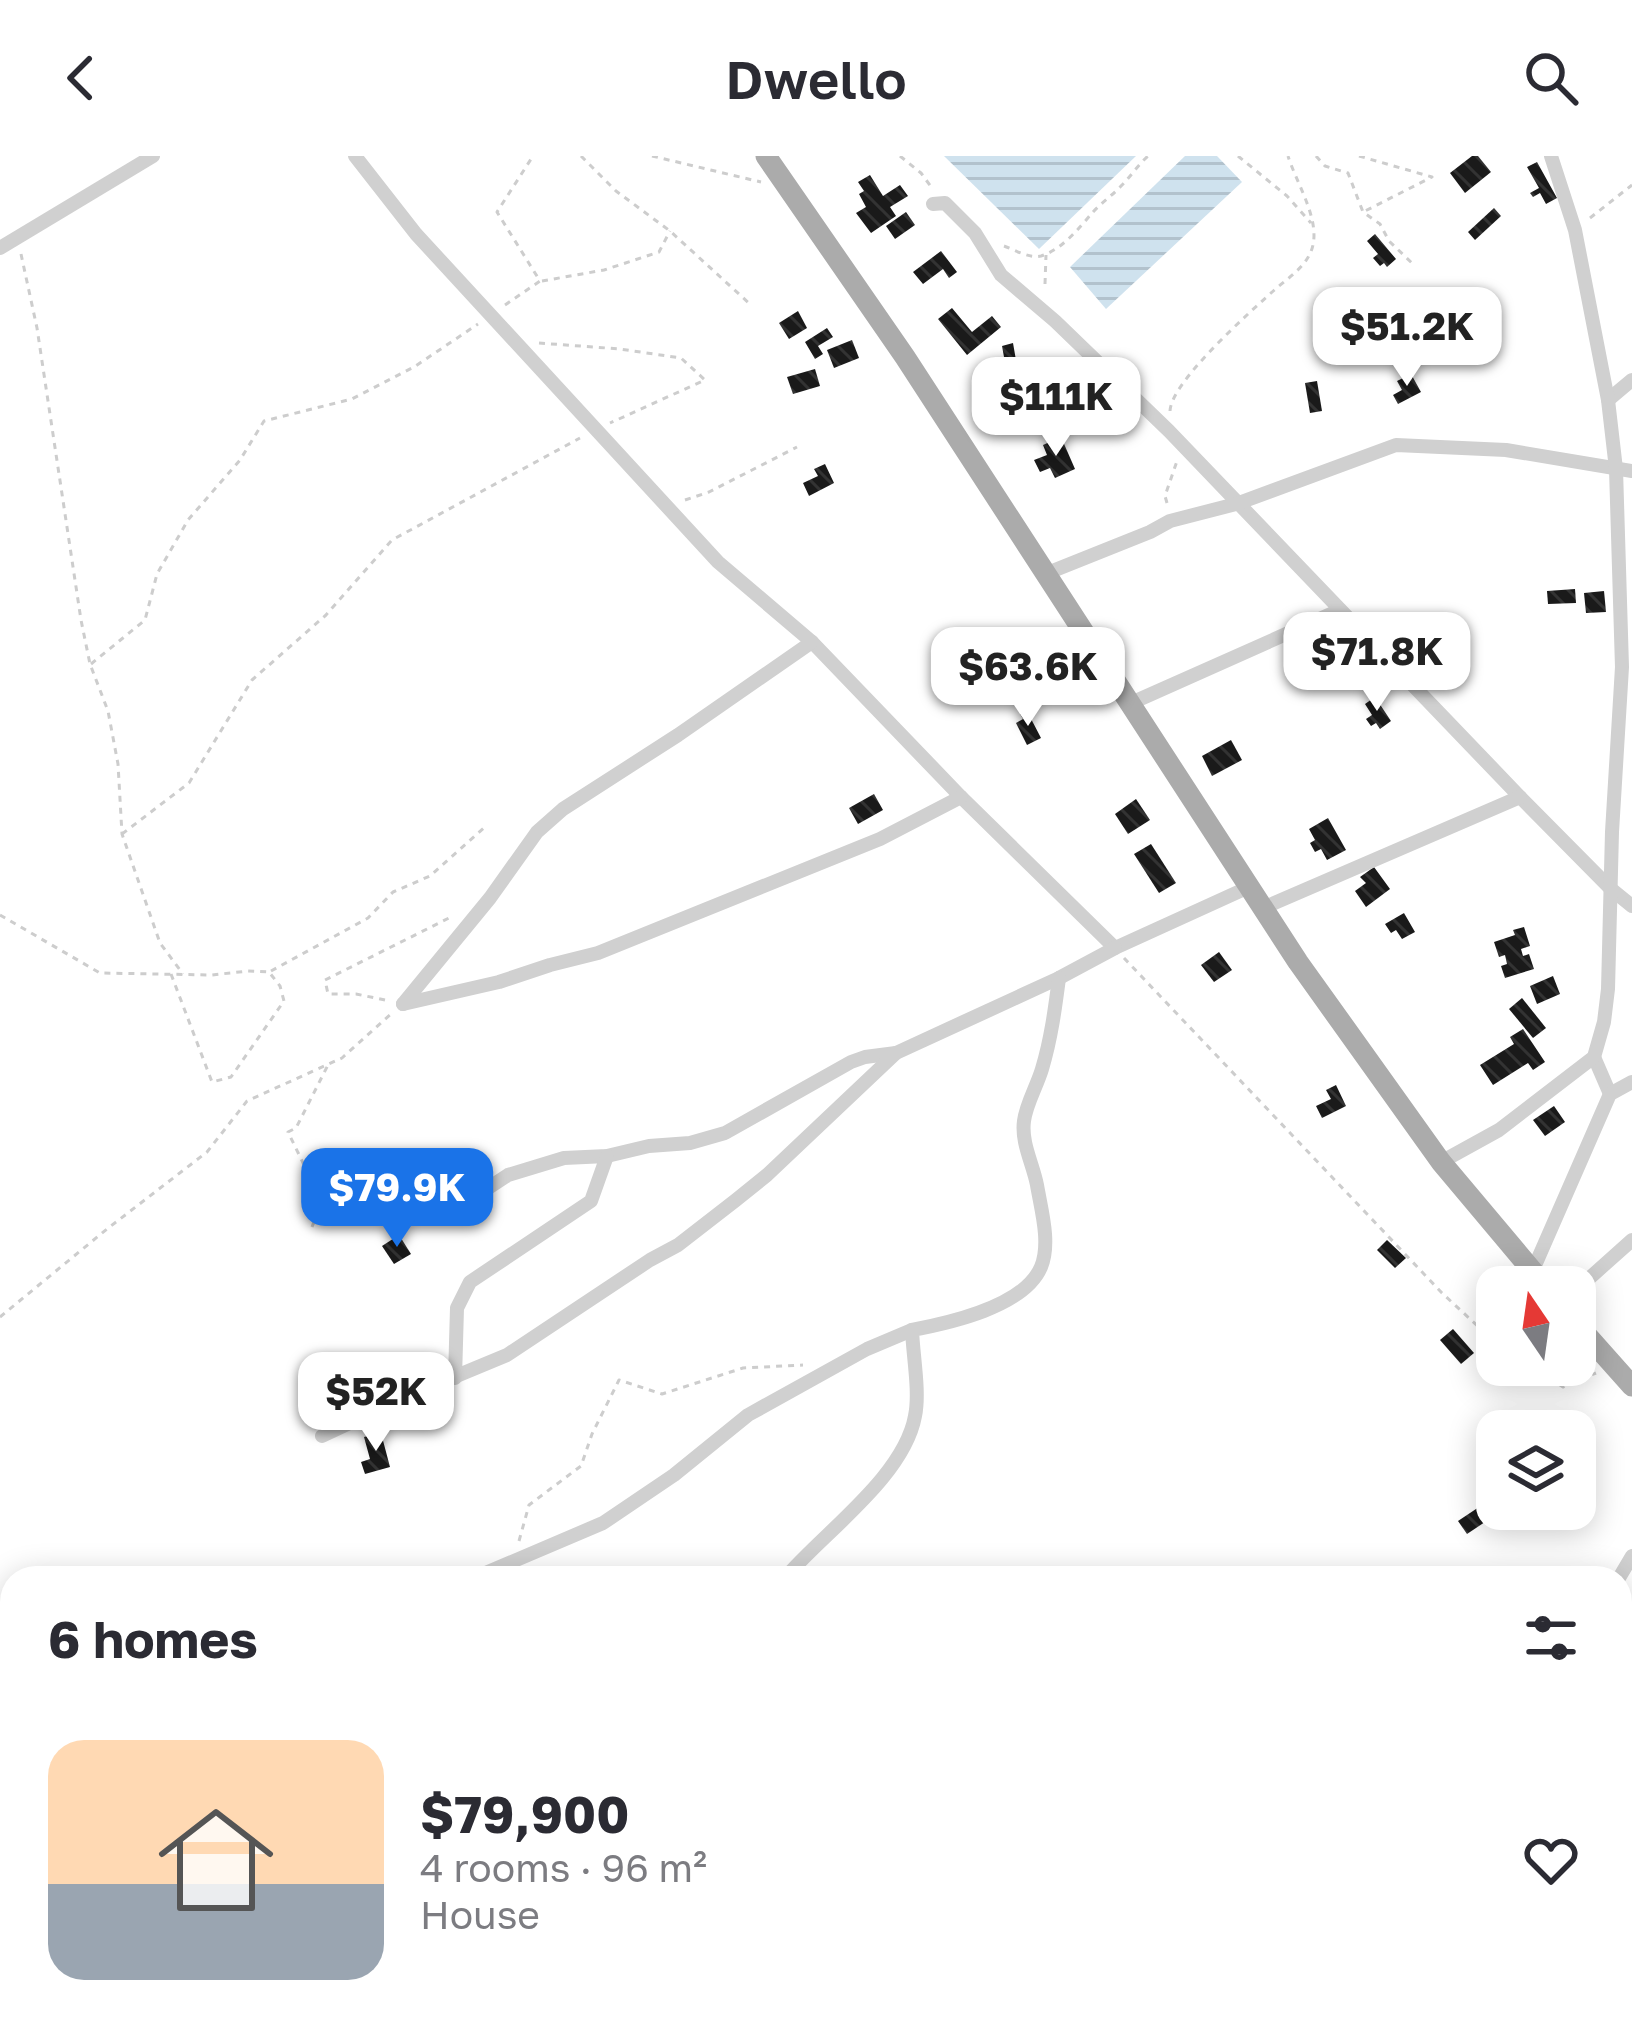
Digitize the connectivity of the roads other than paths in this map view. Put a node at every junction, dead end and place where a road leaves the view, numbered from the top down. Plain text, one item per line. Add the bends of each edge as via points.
1 (153, 156) edge
2 (355, 156) edge
3 (766, 156) edge
4 (1551, 156) edge
5 (939, 203) road end
6 (0, 248) edge
7 (1632, 380) edge
8 (1608, 400) junction
9 (1624, 470) edge
10 (1236, 504) junction
11 (1045, 574) junction
12 (1340, 610) junction
13 (812, 642) junction
14 (1129, 704) junction
15 (1632, 774) edge
16 (1614, 782) junction
17 (962, 797) junction
18 (1520, 797) junction
19 (1249, 887) junction
20 (1610, 889) junction
21 (1632, 906) edge
22 (1263, 908) junction
23 (1115, 949) junction
24 (1059, 978) junction
25 (896, 1053) junction
26 (1594, 1058) junction
27 (1632, 1082) edge
28 (1610, 1094) junction
29 (608, 1156) junction
30 (1441, 1162) junction
31 (470, 1200) road end
32 (1632, 1240) edge
33 (1529, 1266) edge
34 (1544, 1266) edge
35 (1596, 1272) edge
36 (911, 1330) junction
37 (1596, 1345) edge
38 (455, 1378) junction
39 (1632, 1386) edge
40 (322, 1436) dead end
41 (504, 1566) edge
42 (797, 1566) edge

1 - 6 street
2 - 13 street via 416,234 718,562
3 - 11 main road
4 - 8 street via 1575,230
5 - 10 street via 975,233 1000,275
7 - 8 street
8 - 9 street
9 - 10 street via 1506,450 1396,446
9 - 16 street
10 - 11 street via 1170,521
10 - 12 street
11 - 14 main road
12 - 14 street
12 - 18 street
13 - 17 street
13 - 17 street via 563,808 403,1004 598,953 880,839
14 - 19 main road
15 - 16 street
16 - 20 street
17 - 23 street
18 - 20 street
18 - 22 street
19 - 22 main road
19 - 23 street
20 - 21 street
20 - 26 street via 1608,989
22 - 30 main road
23 - 24 street
24 - 25 street
24 - 36 street via 1050,1042 1024,1121 1045,1240 1041,1269 1001,1304
25 - 29 street via 851,1062 725,1133
25 - 38 street via 767,1175 677,1245 507,1355
26 - 28 street
26 - 30 street via 1499,1130
27 - 28 street
28 - 34 street
29 - 31 street via 531,1167
29 - 38 street via 591,1201 470,1282 457,1308
30 - 33 main road
32 - 35 street
36 - 41 street via 748,1415 603,1523
36 - 42 street via 916,1414 909,1435 884,1475
37 - 39 main road
38 - 40 street

